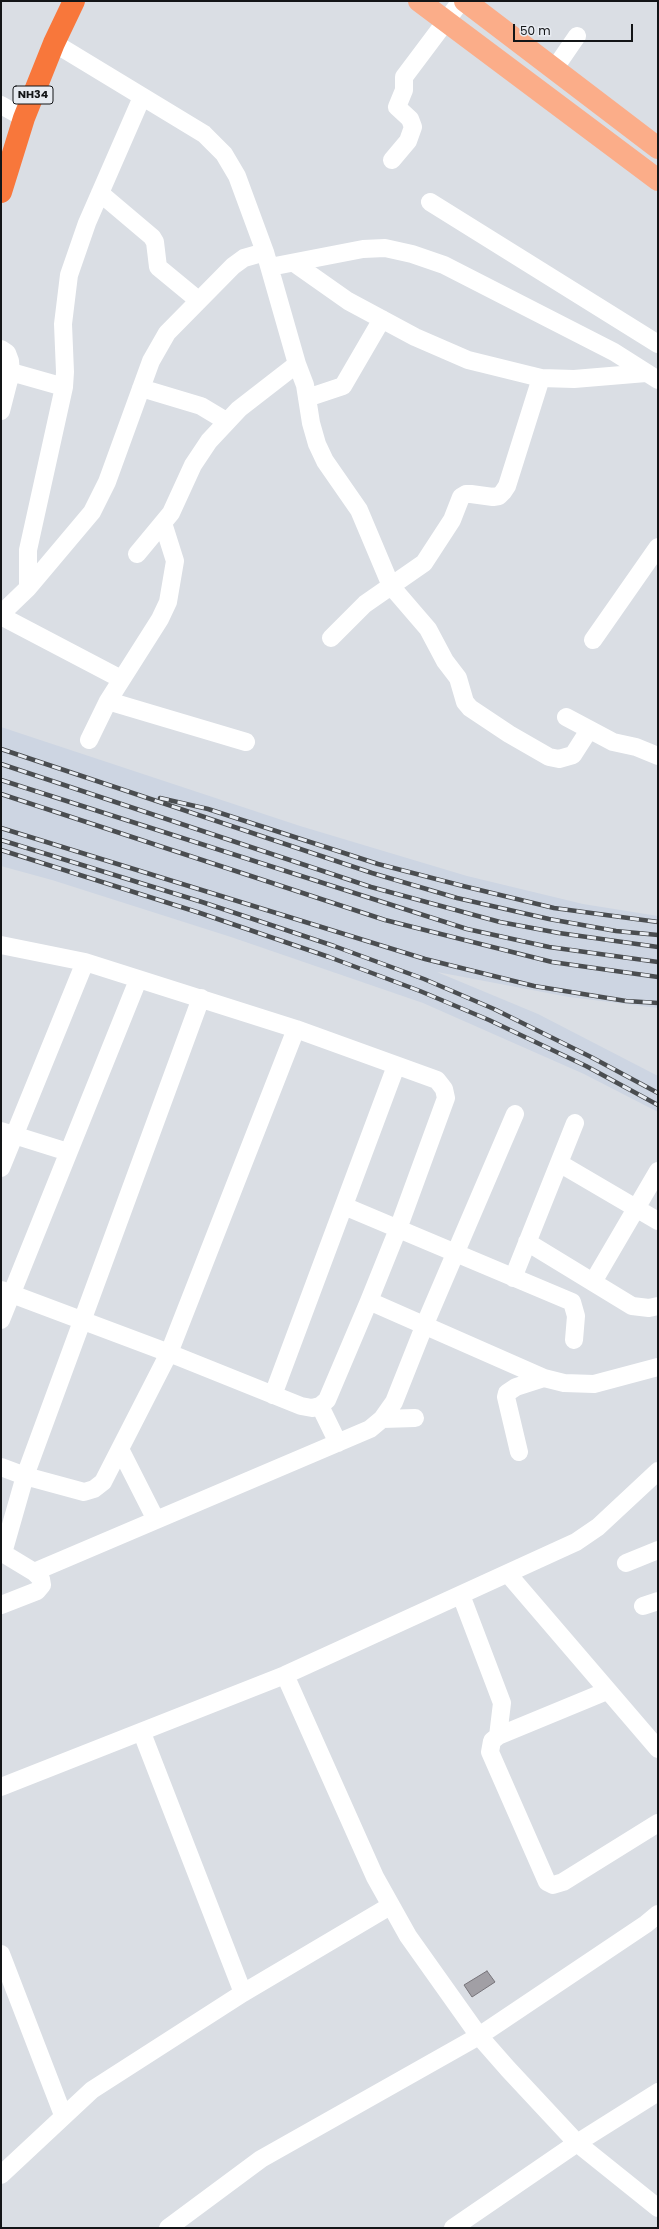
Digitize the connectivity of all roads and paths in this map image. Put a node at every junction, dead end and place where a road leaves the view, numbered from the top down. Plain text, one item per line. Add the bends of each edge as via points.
1 (74, 1) edge
2 (419, 1) edge
3 (461, 1) edge
4 (465, 1) edge
5 (445, 21) junction
6 (577, 36) dead end
7 (54, 43) junction
8 (555, 68) junction
9 (142, 97) junction
10 (1, 105) edge
11 (24, 118) junction
12 (658, 148) edge
13 (392, 160) dead end
14 (5, 166) edge
15 (658, 180) edge
16 (1, 192) edge
17 (100, 193) junction
18 (430, 202) dead end
19 (267, 259) junction
20 (294, 264) junction
21 (198, 300) junction
22 (382, 320) junction
23 (658, 344) edge
24 (1, 348) edge
25 (297, 364) junction
26 (11, 372) junction
27 (652, 376) edge
28 (541, 378) junction
29 (64, 387) junction
30 (141, 388) junction
31 (307, 398) junction
32 (1, 411) edge
33 (226, 421) junction
34 (163, 523) junction
35 (658, 547) edge
36 (137, 554) dead end
37 (391, 586) junction
38 (28, 588) junction
39 (1, 615) edge
40 (331, 638) dead end
41 (593, 640) dead end
42 (121, 679) junction
43 (108, 701) junction
44 (566, 717) dead end
45 (589, 730) junction
46 (89, 740) dead end
47 (246, 742) dead end
48 (658, 756) edge
49 (1, 945) edge
50 (85, 962) junction
51 (138, 980) junction
52 (201, 998) junction
53 (296, 1029) junction
54 (396, 1066) junction
55 (515, 1114) dead end
56 (575, 1123) dead end
57 (7, 1133) edge
58 (68, 1152) junction
59 (559, 1163) junction
60 (1, 1168) edge
61 (658, 1171) edge
62 (344, 1206) junction
63 (636, 1208) junction
64 (658, 1221) edge
65 (398, 1229) junction
66 (528, 1242) junction
67 (455, 1253) junction
68 (513, 1278) junction
69 (593, 1282) junction
70 (6, 1292) edge
71 (369, 1300) junction
72 (658, 1306) edge
73 (1, 1320) edge
74 (82, 1320) junction
75 (425, 1324) junction
76 (574, 1340) dead end
77 (169, 1352) junction
78 (658, 1367) edge
79 (544, 1378) junction
80 (273, 1395) junction
81 (320, 1406) junction
82 (415, 1418) dead end
83 (382, 1419) junction
84 (338, 1442) junction
85 (120, 1449) junction
86 (519, 1452) dead end
87 (1, 1467) edge
88 (658, 1471) edge
89 (26, 1476) junction
90 (156, 1520) junction
91 (658, 1550) edge
92 (2, 1553) edge
93 (626, 1563) dead end
94 (34, 1572) junction
95 (508, 1574) junction
96 (461, 1595) junction
97 (1, 1605) edge
98 (285, 1675) junction
99 (607, 1691) junction
100 (142, 1733) junction
101 (498, 1736) junction
102 (658, 1749) edge
103 (1, 1787) edge
104 (658, 1823) edge
105 (390, 1906) junction
106 (658, 1914) edge
107 (1, 1954) edge
108 (243, 1993) junction
109 (479, 2036) junction
110 (658, 2092) edge
111 (64, 2115) junction
112 (577, 2143) junction
113 (1, 2175) edge
114 (658, 2208) edge
115 (168, 2228) edge
116 (453, 2228) edge

1 - 7 highway, NH34
2 - 5 main road
3 - 5 street
4 - 8 main road
5 - 13 street via 404,77 404,90 397,107 410,119 413,127 408,141
5 - 15 main road
6 - 8 street
7 - 9 street
7 - 11 highway, NH34
8 - 12 main road
9 - 17 street
9 - 19 street via 204,134 224,154 237,176
10 - 11 street
11 - 14 highway, NH34
14 - 16 highway, NH34
17 - 21 street via 152,237 158,267
17 - 29 street via 69,275 62,324
18 - 23 street
19 - 20 street
19 - 21 street via 244,258
19 - 25 street
20 - 22 street via 348,301
20 - 27 street via 363,249 385,248 412,254 444,265 614,352
21 - 30 street via 167,333 151,361
22 - 28 street via 468,360
22 - 31 street via 343,386
24 - 26 street via 7,353
25 - 31 street via 305,384
25 - 33 street
26 - 29 street
26 - 32 street
27 - 28 street
28 - 37 street via 503,492 493,497 471,494 461,497 452,520 424,563
29 - 38 street via 28,550
30 - 33 street via 201,406
30 - 38 street via 107,482 92,512
31 - 37 street via 317,444 325,461 359,510
33 - 34 street via 201,452 171,513
34 - 36 street
34 - 42 street via 175,561 168,602 160,619
35 - 41 street
37 - 40 street via 365,604
37 - 45 street via 428,629 445,661 458,678 465,702 470,708 549,757 559,759 573,755
38 - 39 street
39 - 42 street
42 - 43 street
43 - 46 street
43 - 47 street
44 - 45 street
45 - 48 street via 614,742
49 - 50 street
50 - 51 street
50 - 57 street
51 - 52 street
51 - 58 street
52 - 53 street
52 - 74 street
53 - 54 street
53 - 77 street
54 - 62 street
54 - 65 street via 437,1080 444,1089 446,1098
55 - 67 street
56 - 59 street
57 - 58 street
57 - 60 street
58 - 70 street
59 - 63 street
59 - 66 street
61 - 63 street
62 - 65 street
62 - 80 street
63 - 64 street
63 - 69 street
65 - 67 street
65 - 71 street
66 - 68 street
66 - 69 street
67 - 68 street
67 - 75 street
68 - 76 street via 572,1302 576,1316
69 - 72 street via 632,1306
70 - 73 street
70 - 74 street
71 - 75 street
71 - 81 street via 327,1400
74 - 77 street
74 - 89 street
75 - 79 street
75 - 83 street via 394,1402
77 - 80 street
77 - 85 street
78 - 79 street via 594,1384 578,1385
79 - 86 street via 516,1387 507,1393
80 - 81 street via 301,1406
81 - 84 street
82 - 83 street
83 - 84 street via 370,1429
84 - 90 street
85 - 89 street via 103,1482 94,1489 84,1492
85 - 90 street
87 - 89 street
88 - 95 street via 598,1527 576,1542
89 - 92 street
90 - 94 street
91 - 93 street
92 - 94 street
94 - 97 street via 42,1579 42,1585 37,1591
95 - 96 street
95 - 99 street
96 - 98 street
96 - 101 street via 502,1703
98 - 100 street
98 - 105 street
99 - 101 street
99 - 102 street
100 - 103 street
100 - 108 street
101 - 104 street via 492,1741 490,1752 547,1882 553,1885 563,1882
105 - 108 street
105 - 109 street via 408,1936
106 - 109 street
107 - 111 street
108 - 111 street via 92,2090
109 - 112 street
109 - 115 street via 261,2159
110 - 112 street
111 - 113 street
112 - 114 street
112 - 116 street

